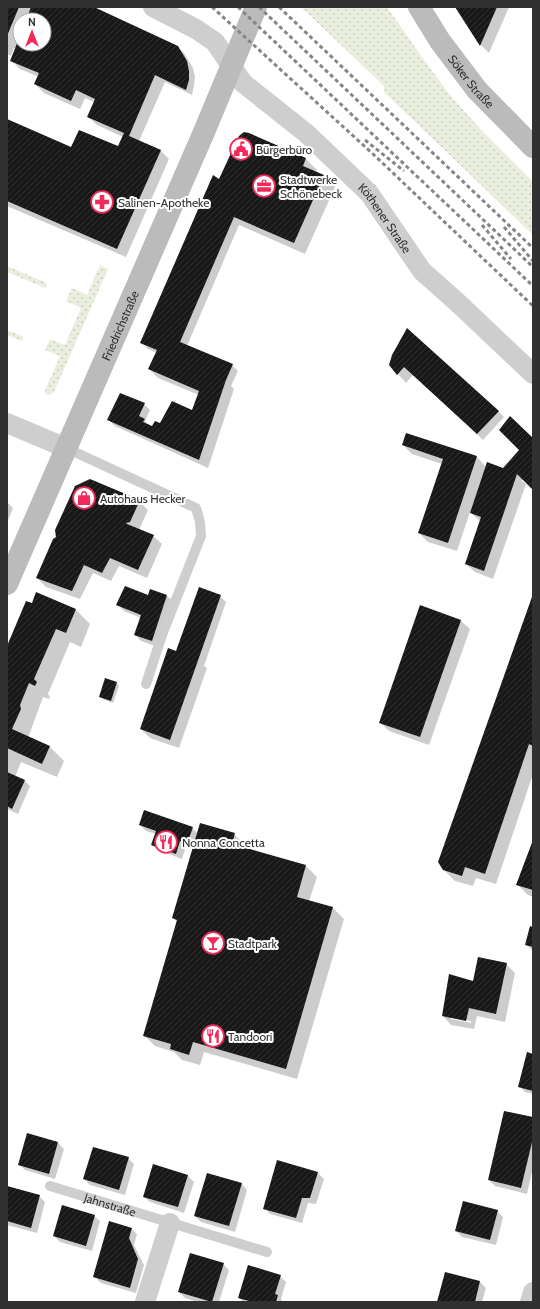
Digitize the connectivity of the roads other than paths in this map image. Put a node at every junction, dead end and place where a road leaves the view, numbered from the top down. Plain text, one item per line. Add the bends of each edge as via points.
1 (153, 7) edge
2 (256, 7) edge
3 (419, 7) edge
4 (232, 66) junction
5 (533, 147) edge
6 (533, 374) edge
7 (7, 423) edge
8 (66, 448) junction
9 (7, 584) edge
10 (146, 684) dead end
11 (50, 1186) dead end
12 (170, 1223) junction
13 (267, 1252) dead end
14 (533, 1292) edge
15 (145, 1302) edge
16 (530, 1302) edge

1 - 4 street, Köthener Straße via 215,42
2 - 4 street, Friedrichstraße
3 - 5 street, Söker Straße via 440,41 477,90
4 - 6 street, Köthener Straße via 243,83 306,133 356,179 369,193 422,271
4 - 8 street, Friedrichstraße
7 - 8 street
8 - 9 street, Friedrichstraße
8 - 10 lane via 196,508 201,536
11 - 12 lane, Jahnstraße
12 - 13 lane, Jahnstraße
12 - 15 street
14 - 16 street

